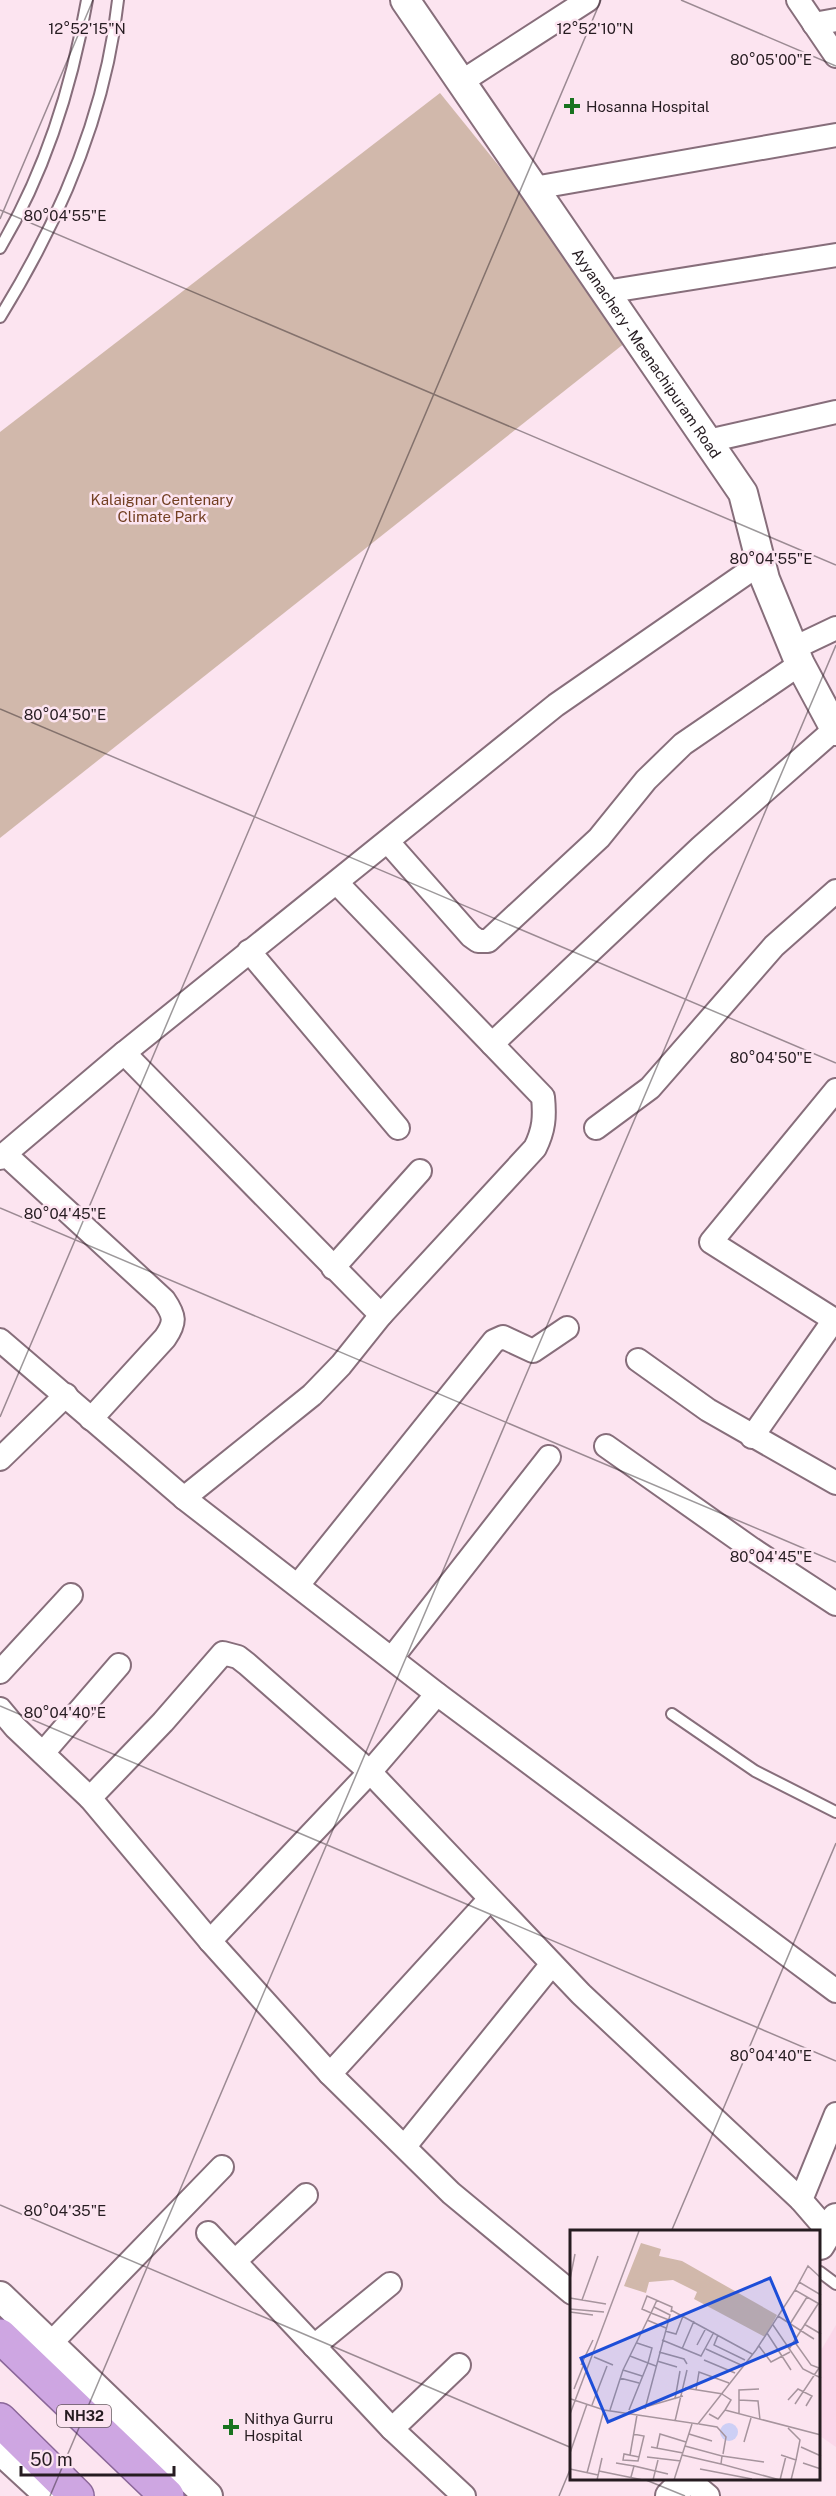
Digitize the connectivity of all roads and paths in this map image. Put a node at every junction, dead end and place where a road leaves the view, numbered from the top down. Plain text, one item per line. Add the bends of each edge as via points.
1 (87, 0) edge
2 (118, 0) edge
3 (405, 0) edge
4 (588, 0) edge
5 (798, 0) edge
6 (825, 22) edge
7 (836, 56) edge
8 (461, 82) junction
9 (836, 135) edge
10 (534, 188) junction
11 (0, 248) edge
12 (836, 255) edge
13 (605, 292) junction
14 (0, 317) edge
15 (836, 412) edge
16 (708, 441) junction
17 (761, 563) junction
18 (836, 628) edge
19 (797, 656) junction
20 (836, 730) edge
21 (388, 842) junction
22 (337, 883) junction
23 (836, 891) edge
24 (249, 951) junction
25 (492, 1044) junction
26 (124, 1053) junction
27 (836, 1090) edge
28 (398, 1128) dead end
29 (596, 1128) dead end
30 (2, 1156) edge
31 (420, 1171) dead end
32 (333, 1268) junction
33 (381, 1316) junction
34 (835, 1321) edge
35 (567, 1328) dead end
36 (0, 1340) edge
37 (638, 1360) dead end
38 (66, 1395) junction
39 (90, 1419) junction
40 (753, 1437) junction
41 (606, 1446) dead end
42 (549, 1456) dead end
43 (0, 1459) edge
44 (833, 1474) edge
45 (184, 1498) junction
46 (298, 1585) junction
47 (71, 1595) dead end
48 (836, 1604) edge
49 (392, 1659) junction
50 (119, 1665) dead end
51 (0, 1672) edge
52 (437, 1694) junction
53 (0, 1709) edge
54 (672, 1713) dead end
55 (43, 1753) junction
56 (370, 1772) junction
57 (90, 1798) junction
58 (836, 1812) edge
59 (489, 1900) junction
60 (210, 1941) junction
61 (552, 1964) junction
62 (836, 1990) edge
63 (330, 2074) junction
64 (836, 2115) edge
65 (405, 2146) junction
66 (222, 2167) dead end
67 (306, 2195) dead end
68 (801, 2200) junction
69 (828, 2231) edge
70 (208, 2233) dead end
71 (235, 2261) junction
72 (821, 2273) edge
73 (390, 2284) dead end
74 (836, 2284) edge
75 (570, 2291) edge
76 (0, 2296) edge
77 (0, 2336) edge
78 (51, 2343) junction
79 (314, 2346) junction
80 (459, 2365) dead end
81 (0, 2420) edge
82 (393, 2429) junction
83 (0, 2450) edge
84 (686, 2481) edge
85 (688, 2481) edge
86 (50, 2496) edge
87 (77, 2496) edge
88 (167, 2496) edge
89 (208, 2496) edge
90 (464, 2496) edge
91 (670, 2496) edge
92 (708, 2496) edge

1 - 11 lane via 65,101
2 - 14 lane via 109,64 65,196 40,250
3 - 8 street, Ayyanachery - Meenachipuram Road
4 - 8 street
5 - 6 street
6 - 7 street
8 - 10 street, Ayyanachery - Meenachipuram Road
9 - 10 street
10 - 13 street, Ayyanachery - Meenachipuram Road
12 - 13 street
13 - 16 street, Ayyanachery - Meenachipuram Road
15 - 16 street
16 - 17 street, Ayyanachery - Meenachipuram Road via 743,493
17 - 19 street, Ayyanachery - Meenachipuram Road
17 - 21 street via 556,705
18 - 19 street
19 - 20 street, Ayyanachery - Meenachipuram Road
19 - 21 street via 683,744 646,780 599,838 488,941 471,936
20 - 25 street via 701,847
21 - 22 street
22 - 24 street
22 - 25 street
23 - 29 street via 774,946 650,1088
24 - 26 street
24 - 28 street
25 - 33 street via 543,1097 543,1133 535,1148
26 - 30 street
26 - 32 street
27 - 34 street via 711,1242
30 - 39 street via 164,1300 174,1314 165,1338
31 - 32 street
32 - 33 street
33 - 45 street via 312,1395
34 - 40 street
35 - 46 street via 538,1350 530,1351 503,1337 494,1341
36 - 38 street
37 - 40 street
38 - 39 street
38 - 43 street
39 - 45 street
40 - 44 street
41 - 48 street
42 - 49 street
45 - 46 street
46 - 49 street
47 - 51 street
49 - 52 street
50 - 55 street
52 - 56 street
52 - 62 street
53 - 55 street
54 - 58 lane via 755,1771
55 - 57 street
56 - 57 street via 248,1664 223,1653
56 - 59 street
56 - 60 street
57 - 60 street
59 - 61 street
59 - 63 street
60 - 63 street
61 - 65 street
61 - 68 street
63 - 65 street
64 - 68 street
65 - 75 street via 451,2193
66 - 78 street
67 - 71 street
68 - 69 street
70 - 71 street
71 - 79 street
72 - 74 lane
73 - 79 street
76 - 78 street
77 - 88 highway, NH32
78 - 89 street
79 - 82 street
80 - 82 street
81 - 87 highway
82 - 90 street
83 - 86 street
84 - 91 street
85 - 92 street

